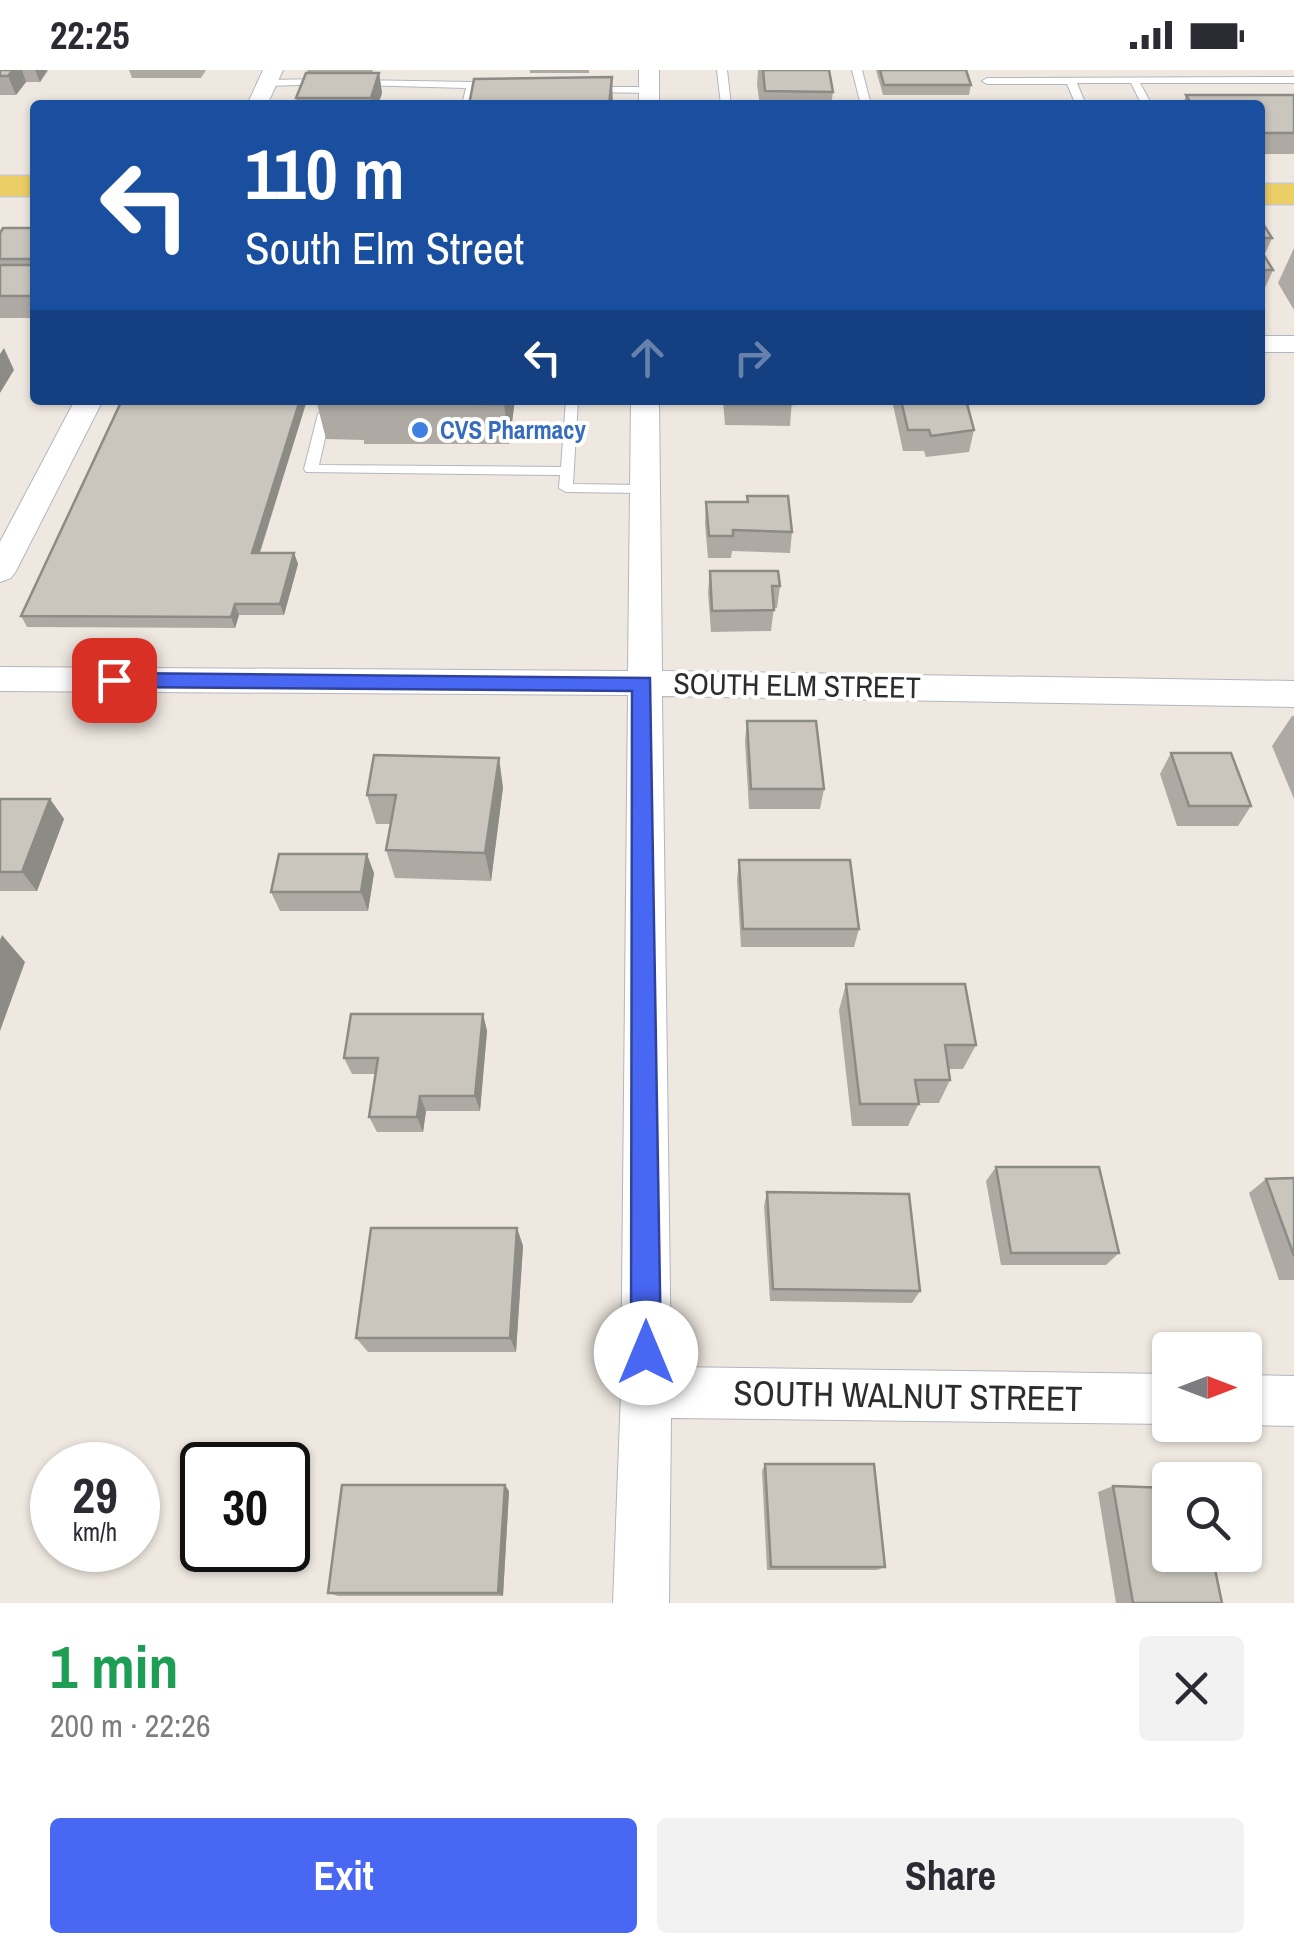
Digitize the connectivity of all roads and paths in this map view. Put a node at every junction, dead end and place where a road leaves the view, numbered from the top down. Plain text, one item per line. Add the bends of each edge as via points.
1 (722, 70) edge
2 (857, 70) edge
3 (1251, 75) edge
4 (270, 76) edge
5 (1134, 80) junction
6 (1294, 80) edge
7 (988, 81) dead end
8 (1071, 81) junction
9 (470, 85) junction
10 (502, 87) edge
11 (649, 88) edge
12 (572, 89) edge
13 (1264, 92) edge
14 (259, 100) edge
15 (468, 100) edge
16 (725, 100) edge
17 (865, 100) edge
18 (1079, 100) edge
19 (1145, 100) edge
20 (0, 186) edge
21 (30, 186) edge
22 (1265, 194) edge
23 (1294, 194) edge
24 (1265, 344) edge
25 (1294, 344) edge
26 (86, 405) edge
27 (336, 405) edge
28 (572, 405) edge
29 (645, 405) edge
30 (568, 472) junction
31 (643, 489) junction
32 (0, 571) edge
33 (0, 679) edge
34 (642, 683) junction
35 (1294, 694) edge
36 (646, 1392) junction
37 (1152, 1399) edge
38 (1262, 1400) edge
39 (1294, 1401) edge
40 (641, 1603) edge

1 - 16 lane
2 - 17 lane
3 - 5 lane
3 - 6 lane
3 - 13 lane
4 - 9 lane
4 - 14 street
5 - 8 lane
5 - 19 lane
7 - 8 lane
8 - 18 lane
9 - 10 lane
9 - 15 lane
11 - 12 lane
20 - 21 main road
22 - 23 main road
24 - 25 street
26 - 32 street
27 - 30 lane via 324,414 311,469
28 - 30 lane
29 - 31 street
30 - 31 lane via 566,488
31 - 34 street
33 - 34 street, SOUTH ELM STREET
34 - 35 street, SOUTH ELM STREET
34 - 36 street
36 - 37 street, SOUTH WALNUT STREET
36 - 40 street
38 - 39 street

